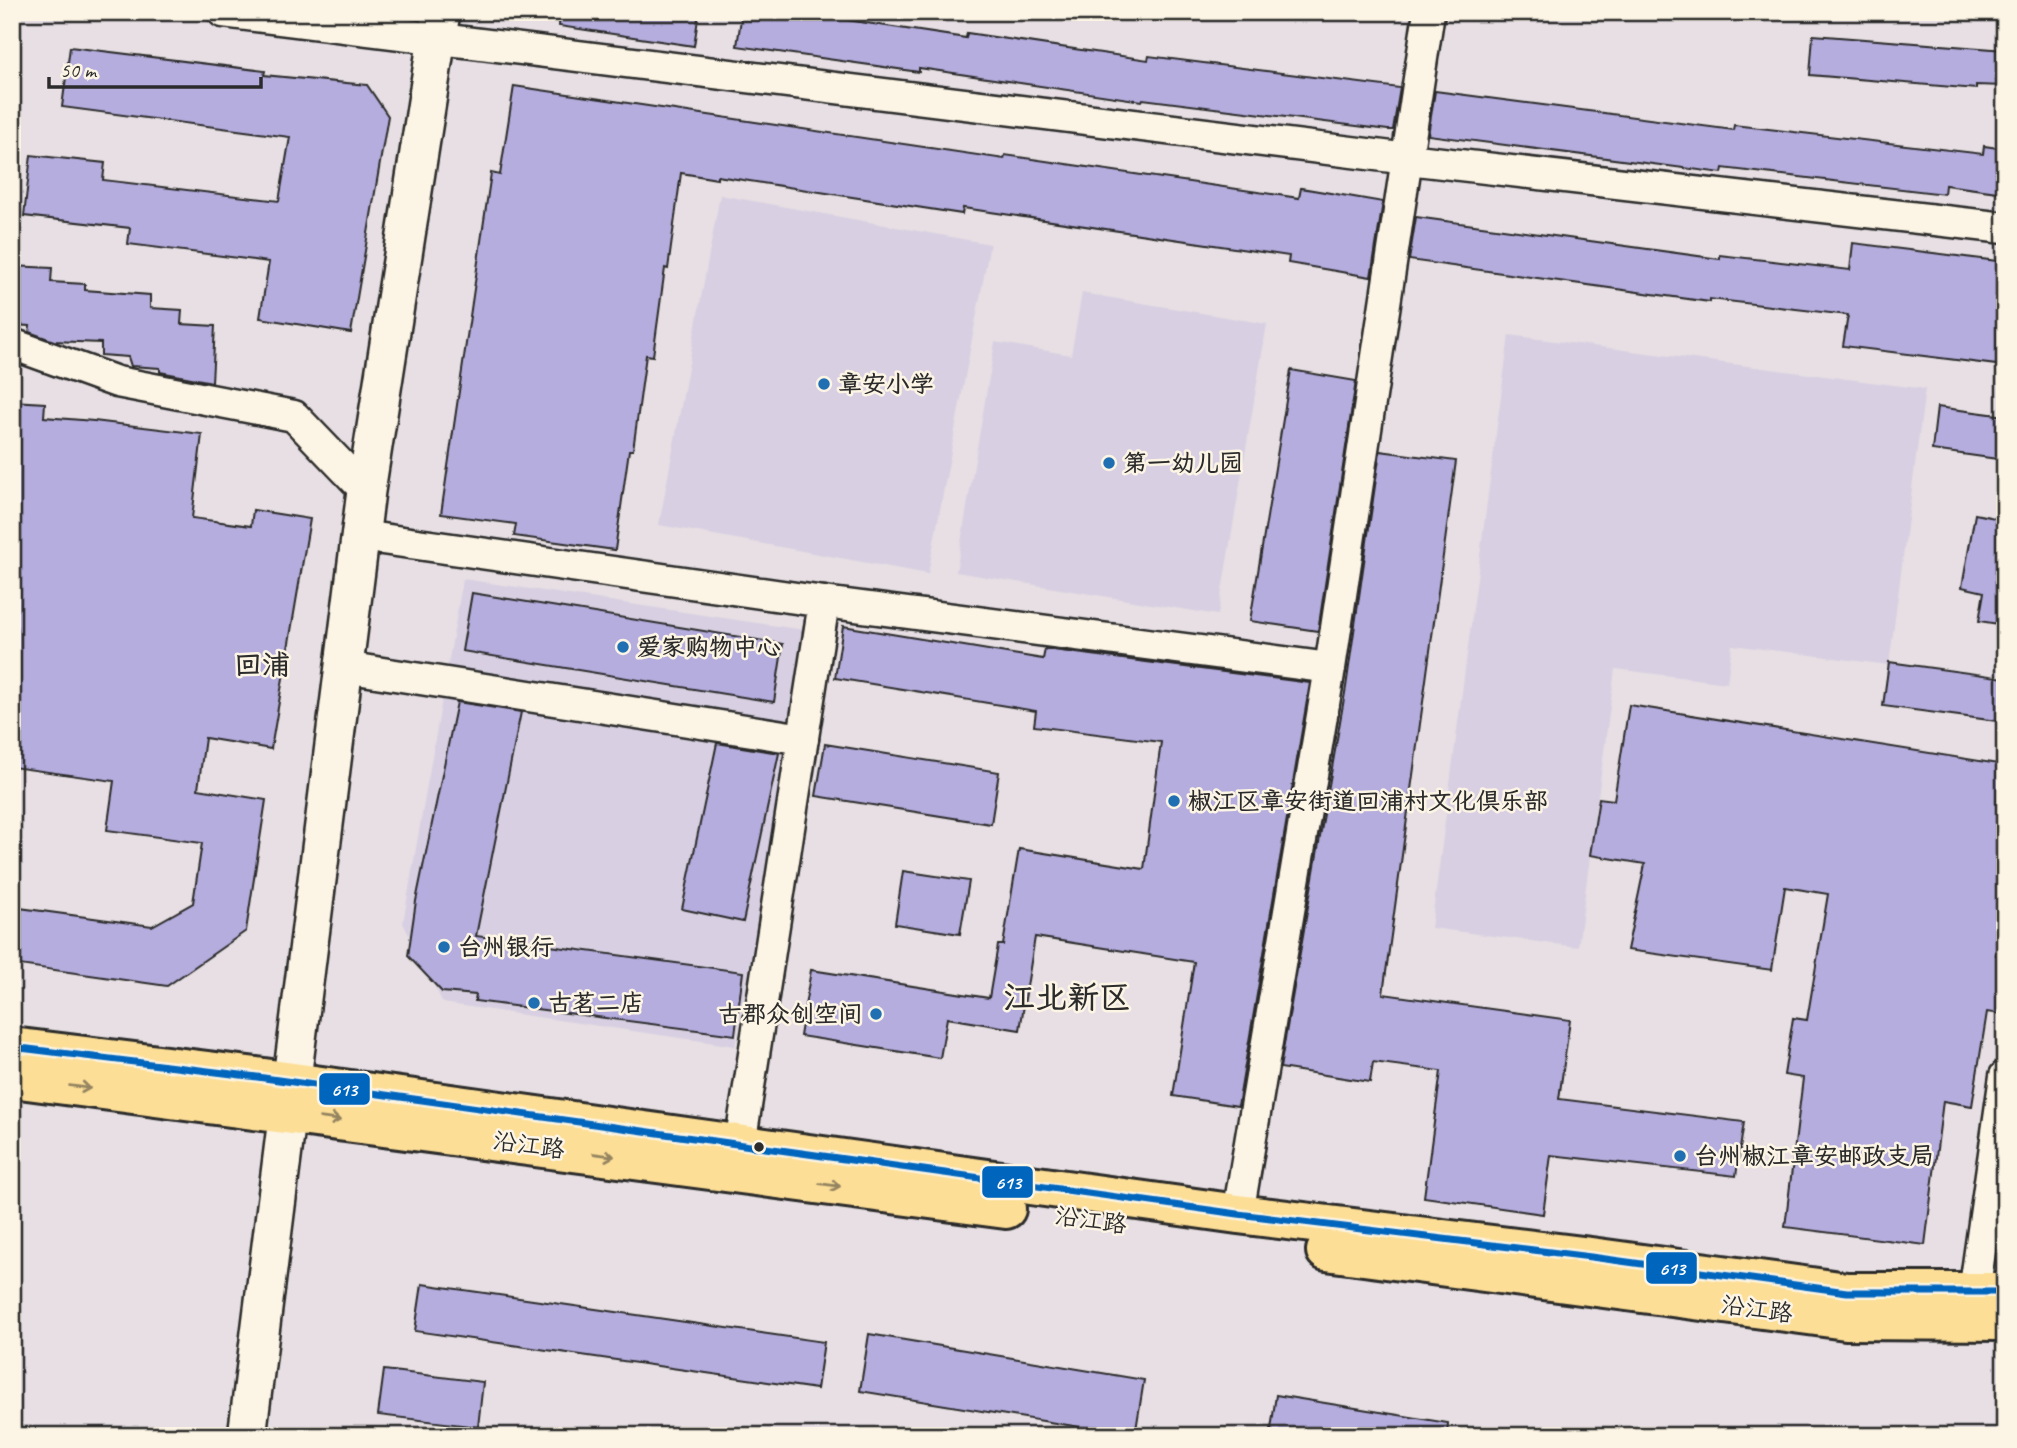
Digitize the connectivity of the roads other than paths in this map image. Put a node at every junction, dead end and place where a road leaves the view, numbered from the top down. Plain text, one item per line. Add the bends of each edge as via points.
1 (223, 12) edge
2 (1429, 12) edge
3 (439, 26) edge
4 (1408, 159) junction
5 (2005, 228) edge
6 (12, 344) edge
7 (366, 491) junction
8 (361, 536) junction
9 (824, 603) junction
10 (344, 667) junction
11 (1330, 668) junction
12 (803, 739) junction
13 (12, 1047) edge
14 (2005, 1076) edge
15 (12, 1078) edge
16 (289, 1098) junction
17 (740, 1145) junction
18 (1238, 1214) junction
19 (1989, 1293) edge
20 (2005, 1321) edge
21 (247, 1436) edge

1 - 3 street
2 - 4 street
3 - 4 street
3 - 7 street
4 - 5 street
4 - 11 street
6 - 7 street via 117,382 294,416
7 - 8 street
8 - 9 street
8 - 10 street
9 - 11 street
9 - 12 street
10 - 12 street
10 - 16 street
11 - 18 street
12 - 17 street
13 - 16 main road, 沿江路
14 - 19 street
15 -> 16 main road, 沿江路
16 - 17 main road, 沿江路
16 -> 20 main road, 沿江路 via 1846,1320
16 - 21 street
17 - 18 main road, 沿江路
18 - 19 main road, 沿江路 via 1847,1292

